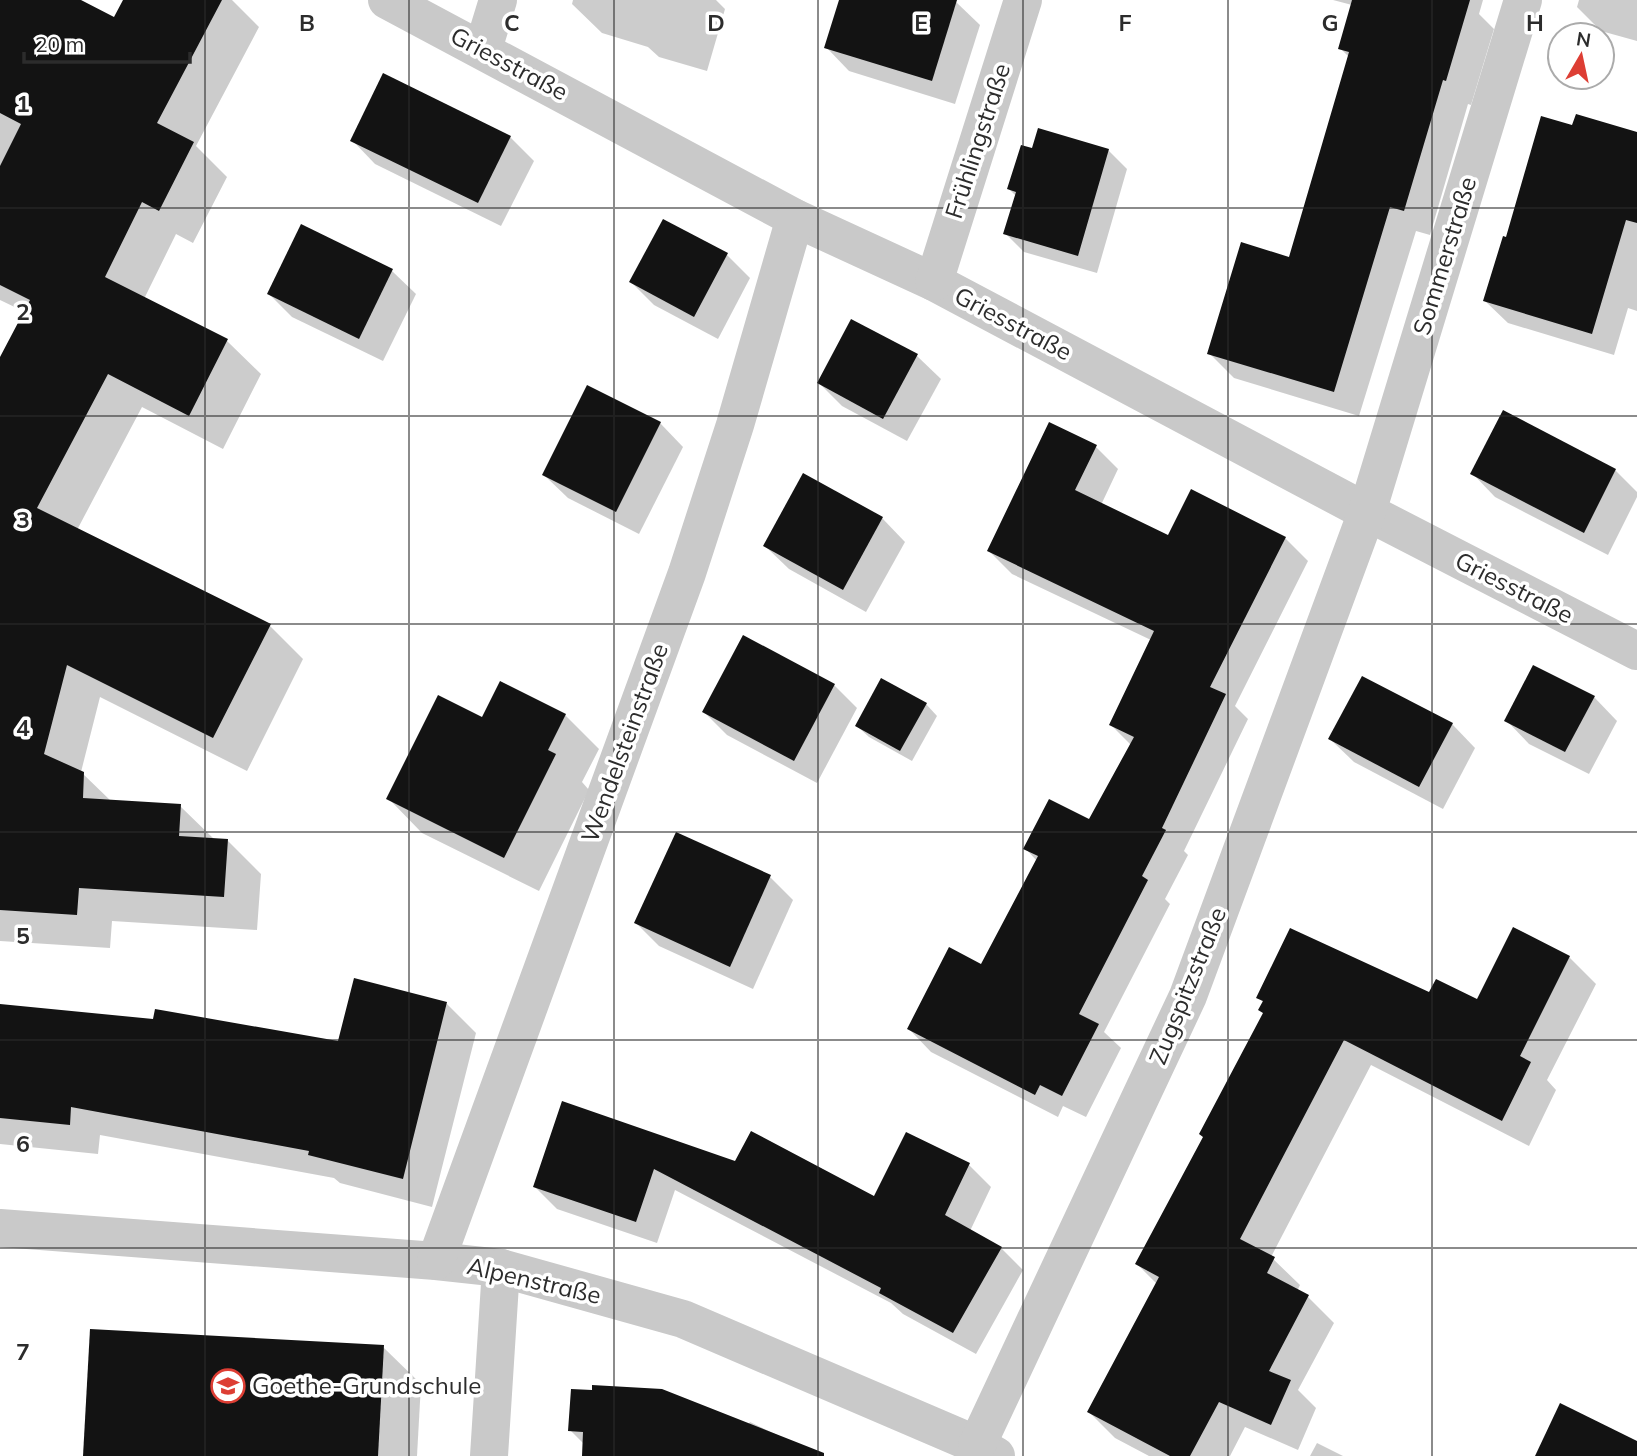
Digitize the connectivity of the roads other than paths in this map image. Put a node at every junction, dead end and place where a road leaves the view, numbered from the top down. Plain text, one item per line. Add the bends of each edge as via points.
1 (387, 0) edge
2 (498, 0) edge
3 (1023, 0) edge
4 (1523, 0) edge
5 (483, 49) junction
6 (795, 218) junction
7 (934, 282) junction
8 (1367, 512) junction
9 (1637, 651) edge
10 (0, 1227) edge
11 (436, 1261) junction
12 (501, 1268) junction
13 (986, 1451) edge
14 (489, 1456) edge

1 - 5 street, Griesstraße
2 - 5 street
3 - 7 street, Frühlingstraße
4 - 8 street, Sommerstraße
5 - 6 street, Griesstraße
6 - 7 street, Griesstraße
6 - 11 street, Wendelsteinstraße via 687,573
7 - 8 street, Griesstraße
8 - 9 street, Griesstraße
8 - 13 street, Zugspitzstraße via 1188,996
10 - 11 street, Alpenstraße
11 - 12 street, Alpenstraße
12 - 13 street, Alpenstraße via 683,1320
12 - 14 street

